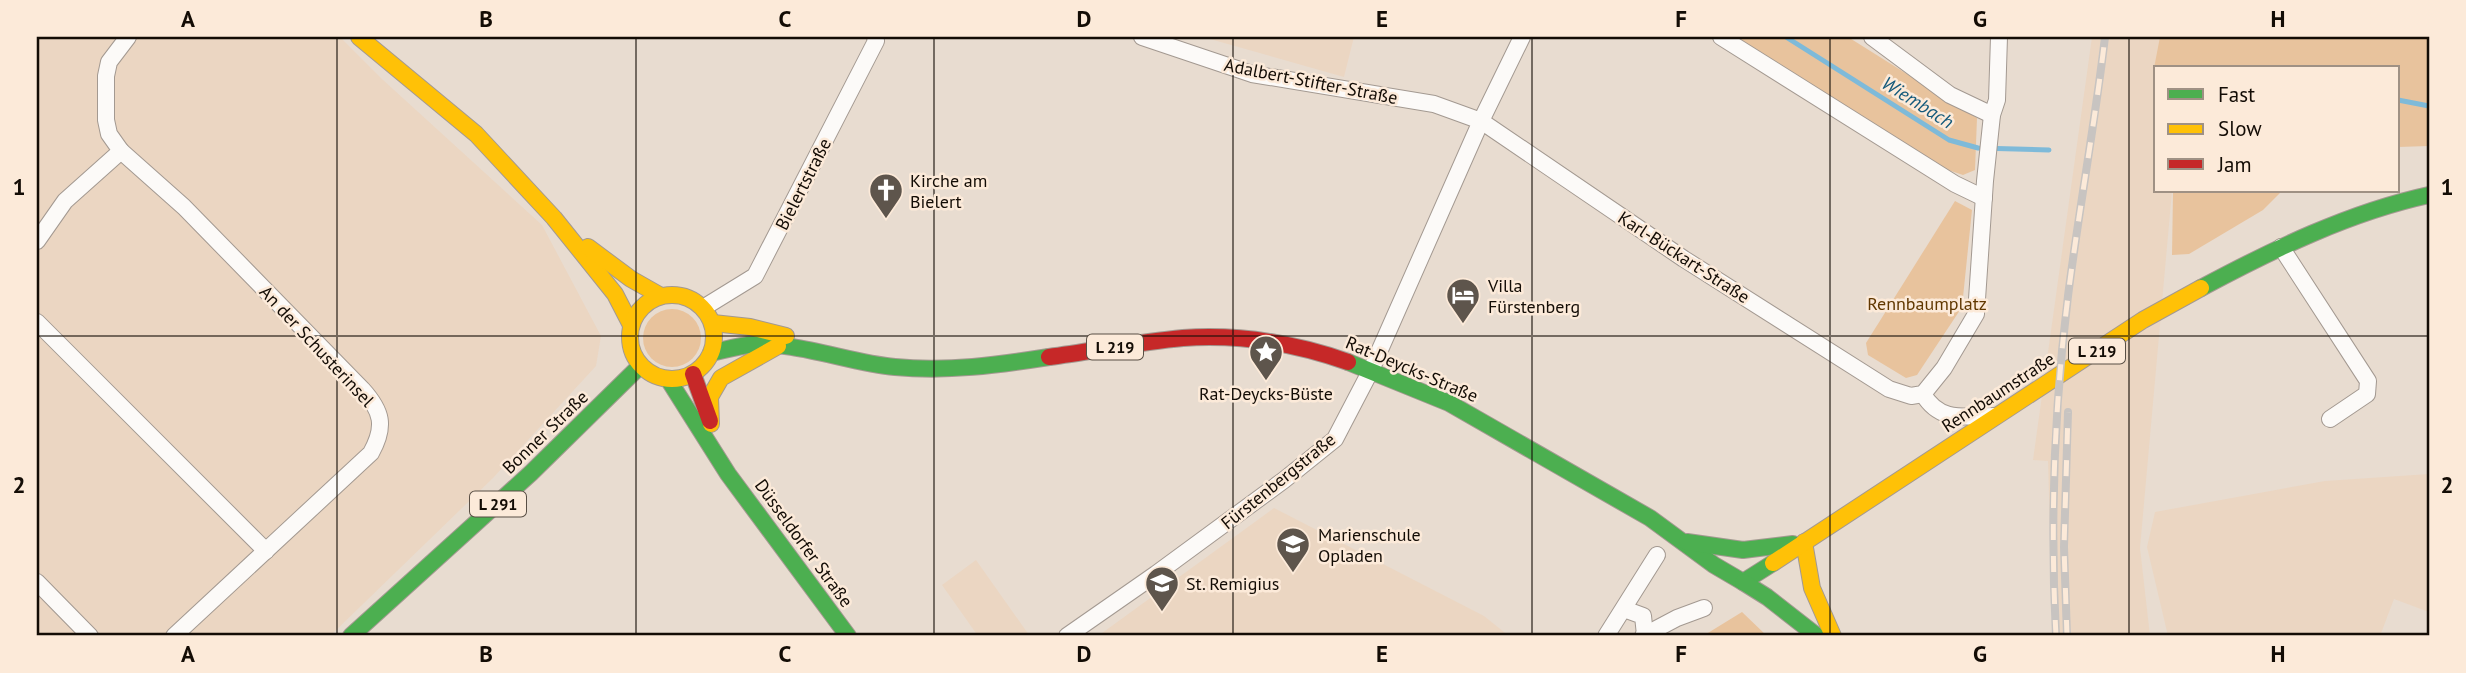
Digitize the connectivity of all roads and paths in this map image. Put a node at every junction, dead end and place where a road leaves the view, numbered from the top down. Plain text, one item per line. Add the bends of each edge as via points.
1 (128, 37) edge
2 (359, 37) edge
3 (875, 37) edge
4 (1142, 37) edge
5 (1522, 37) edge
6 (1721, 37) edge
7 (1872, 37) edge
8 (1998, 37) edge
9 (1481, 121) junction
10 (1992, 121) junction
11 (121, 151) junction
12 (2428, 196) edge
13 (1984, 198) junction
14 (554, 218) junction
15 (37, 241) edge
16 (2281, 247) junction
17 (661, 296) junction
18 (703, 308) junction
19 (37, 323) edge
20 (713, 323) junction
21 (631, 325) junction
22 (778, 346) junction
23 (711, 353) junction
24 (856, 360) junction
25 (640, 366) junction
26 (1371, 370) junction
27 (693, 374) junction
28 (668, 379) junction
29 (1923, 394) junction
30 (1998, 416) junction
31 (2330, 419) dead end
32 (711, 424) junction
33 (728, 474) junction
34 (1683, 542) junction
35 (1804, 542) junction
36 (266, 551) junction
37 (1657, 555) dead end
38 (37, 582) edge
39 (1743, 582) junction
40 (1703, 607) dead end
41 (1625, 609) junction
42 (90, 636) edge
43 (174, 636) edge
44 (351, 636) edge
45 (848, 636) edge
46 (1067, 636) edge
47 (1606, 636) edge
48 (1644, 636) edge
49 (1818, 636) edge
50 (1833, 636) edge

1 - 11 street via 109,62 106,76 106,120
2 - 14 main road via 476,134
3 - 18 street, Bielertstraße via 755,276
4 - 9 street, Adalbert-Stifter-Straße via 1252,74 1434,104
5 - 9 street, Fürstenbergstraße
6 - 13 street
7 - 10 street
8 - 10 street via 1998,89
9 - 26 street, Fürstenbergstraße
9 - 29 street, Karl-Bückart-Straße via 1684,259 1889,389 1911,396
10 - 13 street
11 - 15 street via 65,201
11 - 36 street, An der Schusterinsel via 184,207 376,404 381,421 371,453
12 - 16 main road, Rennbaumstraße / L 219
13 - 29 street via 1976,314
14 - 17 main road via 599,257
14 - 21 main road via 615,294
16 - 30 main road, Rennbaumstraße / L 219 via 2143,320
16 - 31 street via 2368,381 2367,394
17 - 18 main road via 684,298
17 - 21 main road via 636,312
18 - 20 main road
19 - 36 street
20 - 23 main road
20 - 24 main road, Rat-Deycks-Straße / L 219 via 801,339
21 - 25 main road via 629,342
22 - 23 main road, Rat-Deycks-Straße / L 219 via 749,345
22 - 24 main road, Rat-Deycks-Straße / L 219
22 - 32 main road via 721,378 710,397
23 - 27 main road
24 - 26 main road, Rat-Deycks-Straße / L 219 via 893,367 976,368 1140,342 1233,338 1291,346
25 - 28 main road
25 - 44 main road, Bonner Straße / L 291 via 531,473
26 - 34 main road, Rat-Deycks-Straße / L 219 via 1471,414
26 - 46 street, Fürstenbergstraße via 1335,439 1167,567
27 - 28 main road
27 - 32 main road, Düsseldorfer Straße
28 - 33 main road, Düsseldorfer Straße
29 - 30 street via 1931,407 1948,416
30 - 35 main road, Rennbaumstraße / L 219
32 - 33 main road, Düsseldorfer Straße
33 - 45 main road, Düsseldorfer Straße
34 - 35 main road, L 219 via 1759,550
34 - 39 main road, Rat-Deycks-Straße / L 219
35 - 39 main road, Rennbaumstraße / L 219
35 - 50 main road via 1812,588
36 - 43 street, An der Schusterinsel
37 - 41 street
38 - 42 street
39 - 49 main road, Rat-Deycks-Straße
40 - 48 street
41 - 47 street
41 - 48 street via 1643,616

